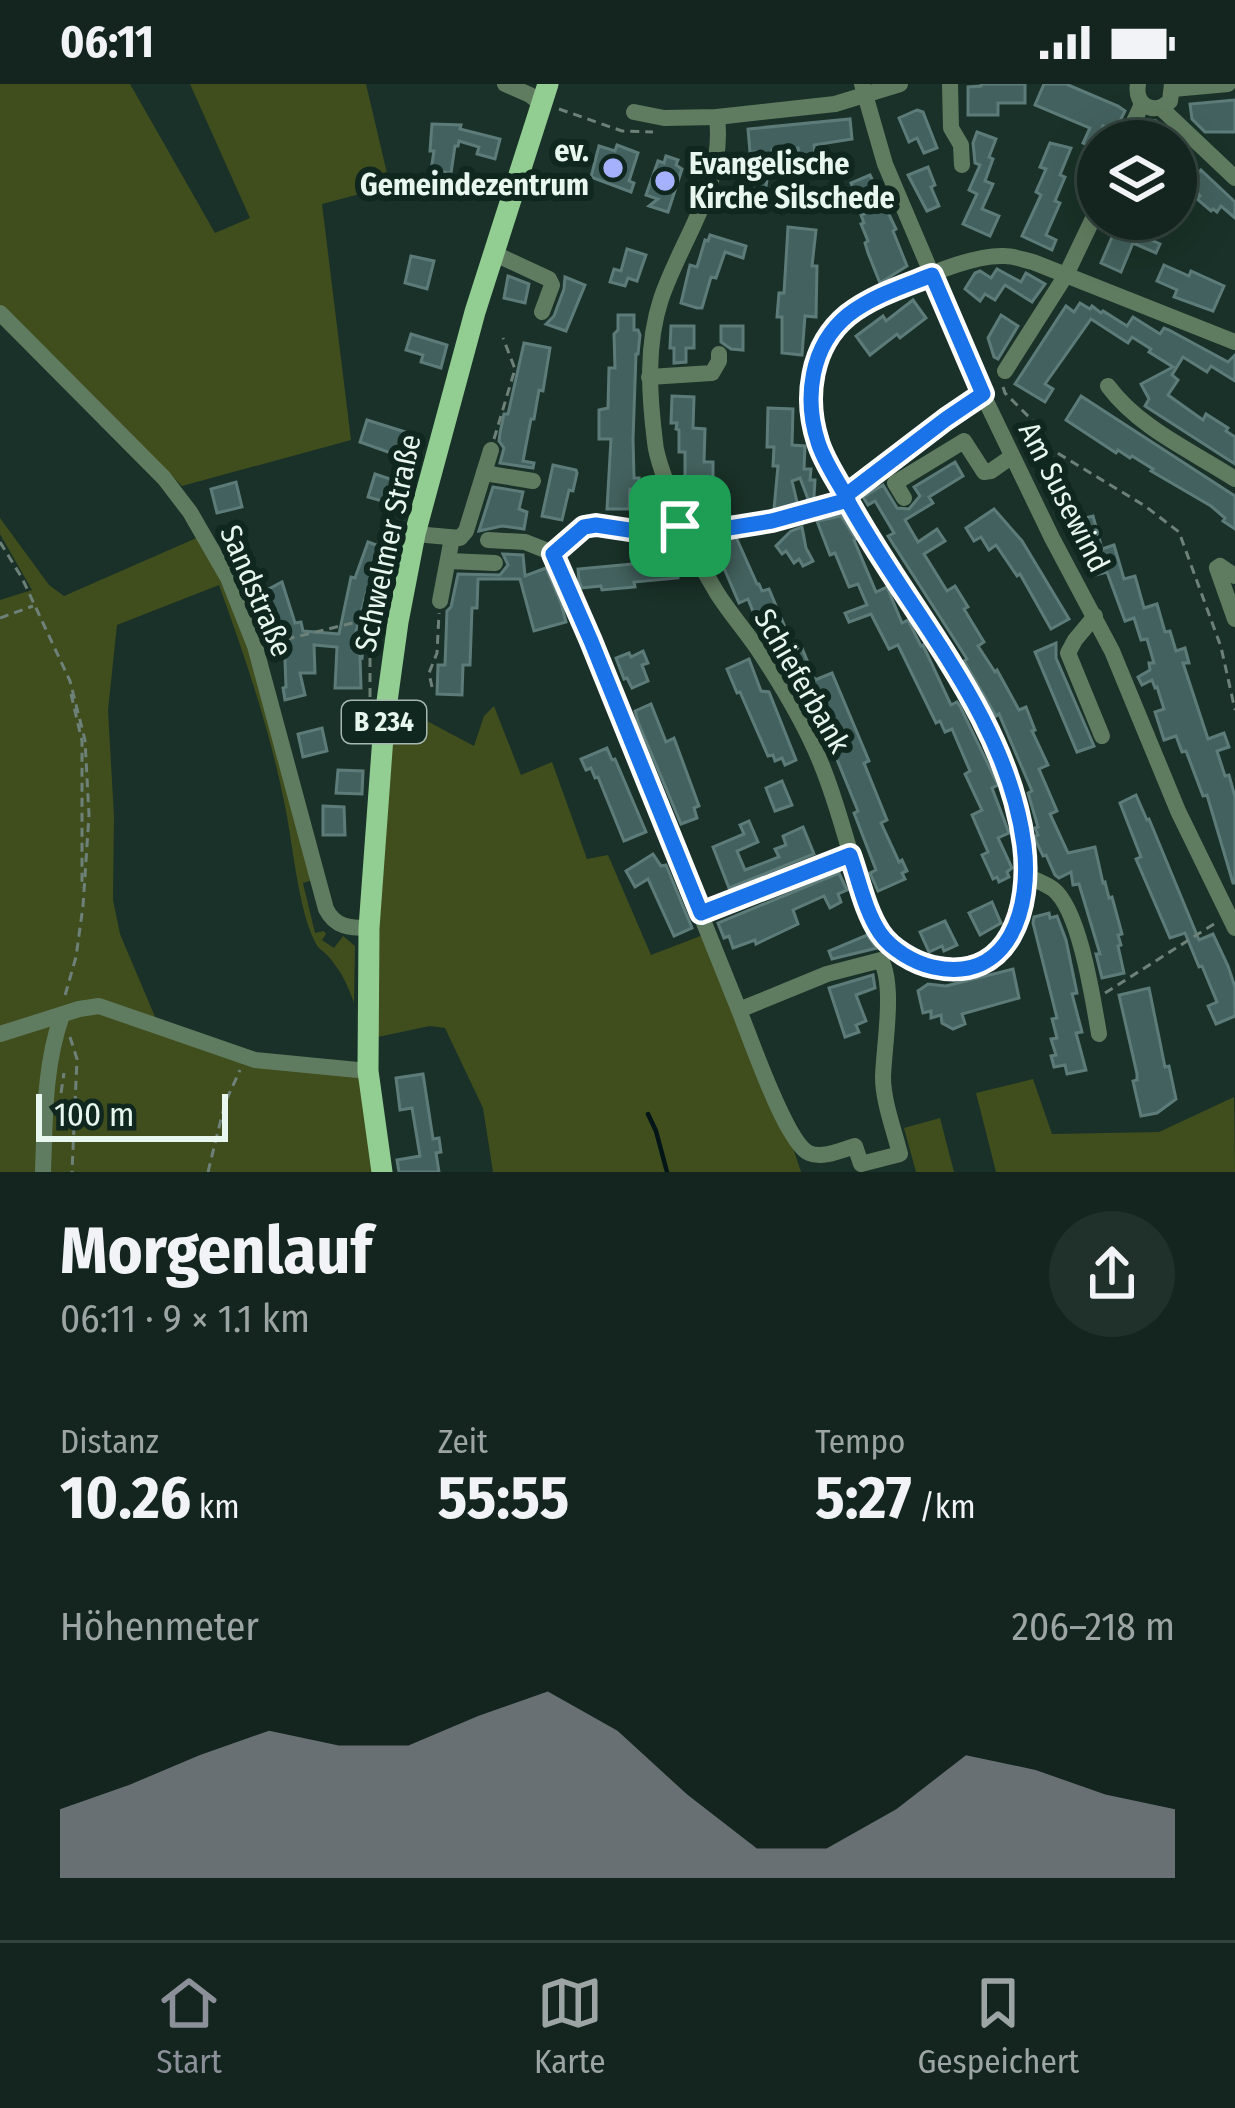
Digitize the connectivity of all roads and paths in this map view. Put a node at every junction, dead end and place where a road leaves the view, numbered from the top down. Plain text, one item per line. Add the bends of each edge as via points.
1 (505, 84) edge
2 (900, 84) edge
3 (950, 84) edge
4 (1138, 84) edge
5 (1228, 84) edge
6 (1173, 86) edge
7 (863, 89) edge
8 (544, 94) edge
9 (1142, 104) junction
10 (1161, 108) junction
11 (634, 112) dead end
12 (716, 117) junction
13 (1135, 120) edge
14 (667, 131) dead end
15 (962, 165) dead end
16 (1235, 178) edge
17 (1085, 240) edge
18 (493, 254) junction
19 (932, 275) junction
20 (1070, 276) junction
21 (542, 312) dead end
22 (0, 313) edge
23 (503, 338) dead end
24 (1235, 341) edge
25 (719, 354) dead end
26 (650, 377) junction
27 (1004, 378) joint
28 (1108, 386) dead end
29 (983, 394) junction
30 (491, 450) joint
31 (1011, 457) junction
32 (484, 473) junction
33 (1235, 479) edge
34 (532, 481) dead end
35 (846, 498) junction
36 (904, 498) dead end
37 (683, 530) junction
38 (415, 534) junction
39 (456, 538) junction
40 (488, 540) dead end
41 (0, 543) edge
42 (395, 548) dead end
43 (553, 554) junction
44 (448, 561) junction
45 (495, 563) dead end
46 (1235, 576) edge
47 (440, 601) joint
48 (34, 606) junction
49 (1095, 616) junction
50 (0, 618) edge
51 (374, 618) junction
52 (1235, 619) edge
53 (255, 646) junction
54 (432, 687) dead end
55 (370, 702) dead end
56 (1235, 710) edge
57 (1102, 736) dead end
58 (850, 855) junction
59 (1027, 876) junction
60 (701, 913) junction
61 (1232, 921) edge
62 (369, 928) junction
63 (1093, 1000) junction
64 (739, 1010) junction
65 (60, 1022) junction
66 (0, 1034) edge
67 (1099, 1034) dead end
68 (246, 1058) junction
69 (76, 1059) dead end
70 (368, 1071) junction
71 (43, 1172) edge
72 (72, 1172) edge
73 (208, 1172) edge
74 (382, 1172) edge

1 - 8 street
2 - 7 street
3 - 15 street
4 - 9 street
5 - 6 street
6 - 10 street
7 - 12 street via 835,104
7 - 19 street, Am Susewind
8 - 14 path via 622,131
8 - 18 main road, Schwelmer Straße / B 234
9 - 10 street
9 - 13 street
10 - 16 street
11 - 12 street
12 - 26 street, Schieferbank via 716,170 660,301
17 - 20 street
18 - 21 street via 549,279
18 - 38 main road, Schwelmer Straße / B 234
19 - 20 street, Schieferbank via 1006,256
19 - 29 street, Am Susewind
19 - 35 street, Schieferbank via 849,314 817,362 809,408
20 - 24 street, Schieferbank
20 - 27 street
22 - 53 street, Sandstraße via 164,478 227,578
23 - 30 path via 514,369
25 - 26 street via 712,373
26 - 37 street, Schieferbank via 655,449
27 - 56 path via 1005,393 1038,426 1042,443 1179,532
28 - 33 street via 1140,420
29 - 31 street, Am Susewind
29 - 35 path
30 - 32 street
31 - 36 street via 984,472 964,440 896,483
31 - 49 street, Am Susewind
32 - 34 street
32 - 39 street via 466,531
35 - 37 path via 772,521
35 - 59 street, Schieferbank via 1011,778
37 - 43 street via 584,527
37 - 58 street, Schieferbank via 799,719
38 - 39 street
38 - 62 main road, Schwelmer Straße / B 234 via 384,723
39 - 44 street
40 - 43 street
41 - 48 path
42 - 51 path
43 - 60 street
44 - 45 street
44 - 47 street
46 - 52 street via 1217,568
47 - 54 path
48 - 50 path
48 - 65 path via 68,681 82,741 82,898
48 - 65 path via 70,681 86,740 83,906
49 - 57 street via 1068,653
49 - 61 street, Am Susewind
51 - 53 path
51 - 55 path
53 - 62 street, Sandstraße via 326,909 343,927
58 - 59 street, Schieferbank via 881,934 914,960 954,970 999,953
58 - 60 street
59 - 63 street via 1054,890 1072,915
60 - 64 street
61 - 63 path
62 - 70 main road, Schwelmer Straße / B 234
63 - 67 street
64 - 64 street via 881,960 888,985 883,1081 900,1154 860,1164 855,1146 805,1152
65 - 66 street
65 - 68 street via 99,1006
65 - 71 street via 48,1066
68 - 70 street
68 - 73 path via 224,1103
69 - 72 path
70 - 74 main road, Schwelmer Straße / B 234

